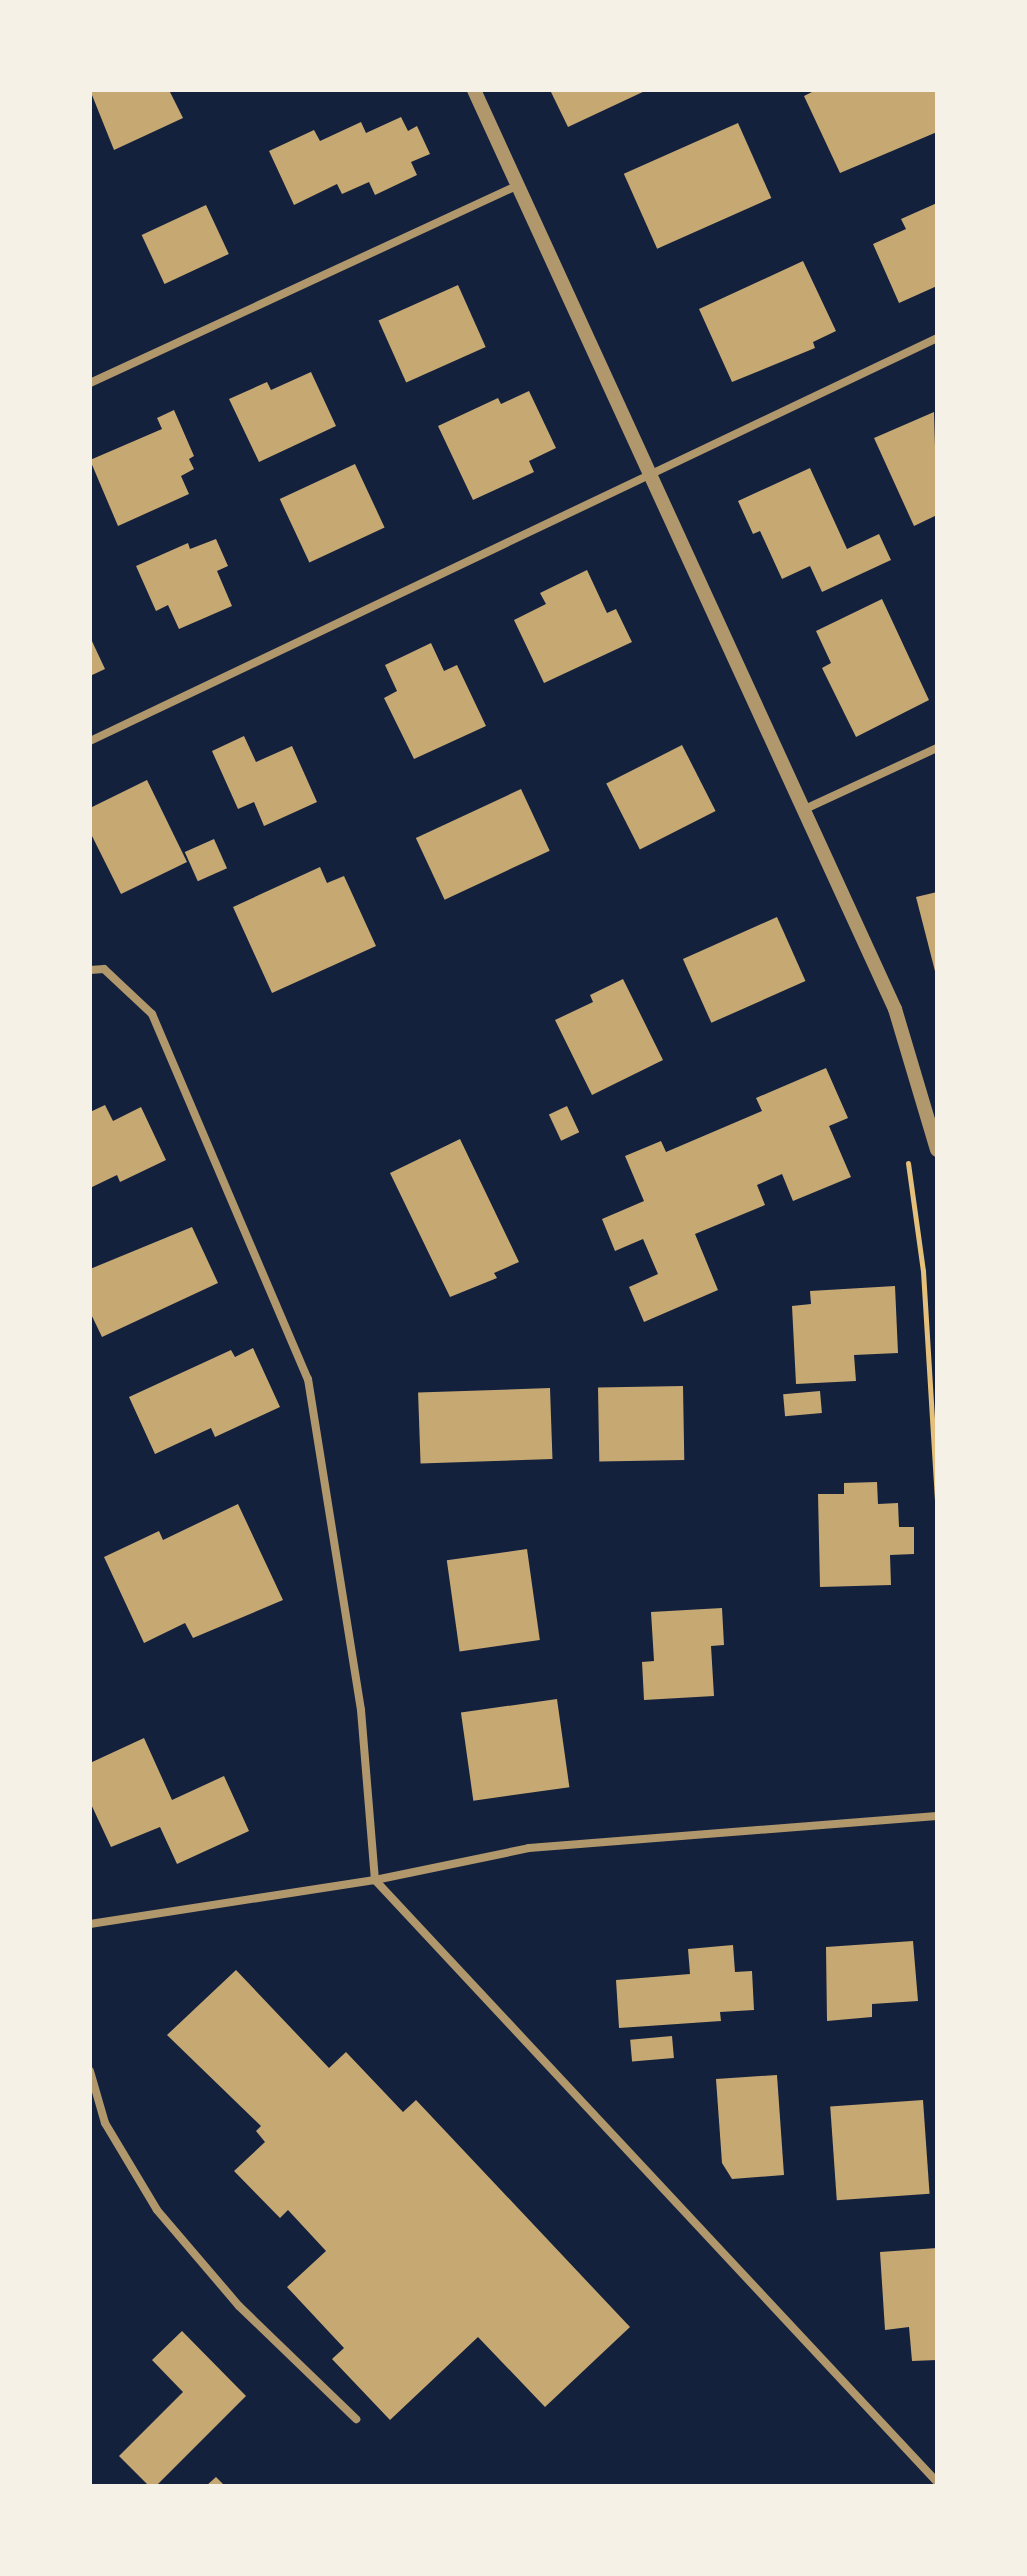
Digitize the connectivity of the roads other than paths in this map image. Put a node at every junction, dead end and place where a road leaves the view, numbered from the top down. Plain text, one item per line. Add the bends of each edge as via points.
1 (474, 90) edge
2 (518, 185) junction
3 (937, 338) edge
4 (90, 383) edge
5 (652, 474) junction
6 (90, 741) edge
7 (937, 748) edge
8 (805, 809) junction
9 (90, 970) edge
10 (937, 1150) edge
11 (937, 1816) edge
12 (375, 1880) junction
13 (90, 1924) edge
14 (90, 2071) edge
15 (356, 2419) dead end
16 (937, 2482) edge

1 - 2 street
2 - 4 street
2 - 5 street
3 - 5 street
5 - 6 street
5 - 8 street
7 - 8 street
8 - 10 street via 895,1009
9 - 12 street via 104,969 152,1014 308,1379 361,1710
11 - 12 street via 529,1848
12 - 13 street
12 - 16 street
14 - 15 street via 105,2123 157,2210 239,2306

